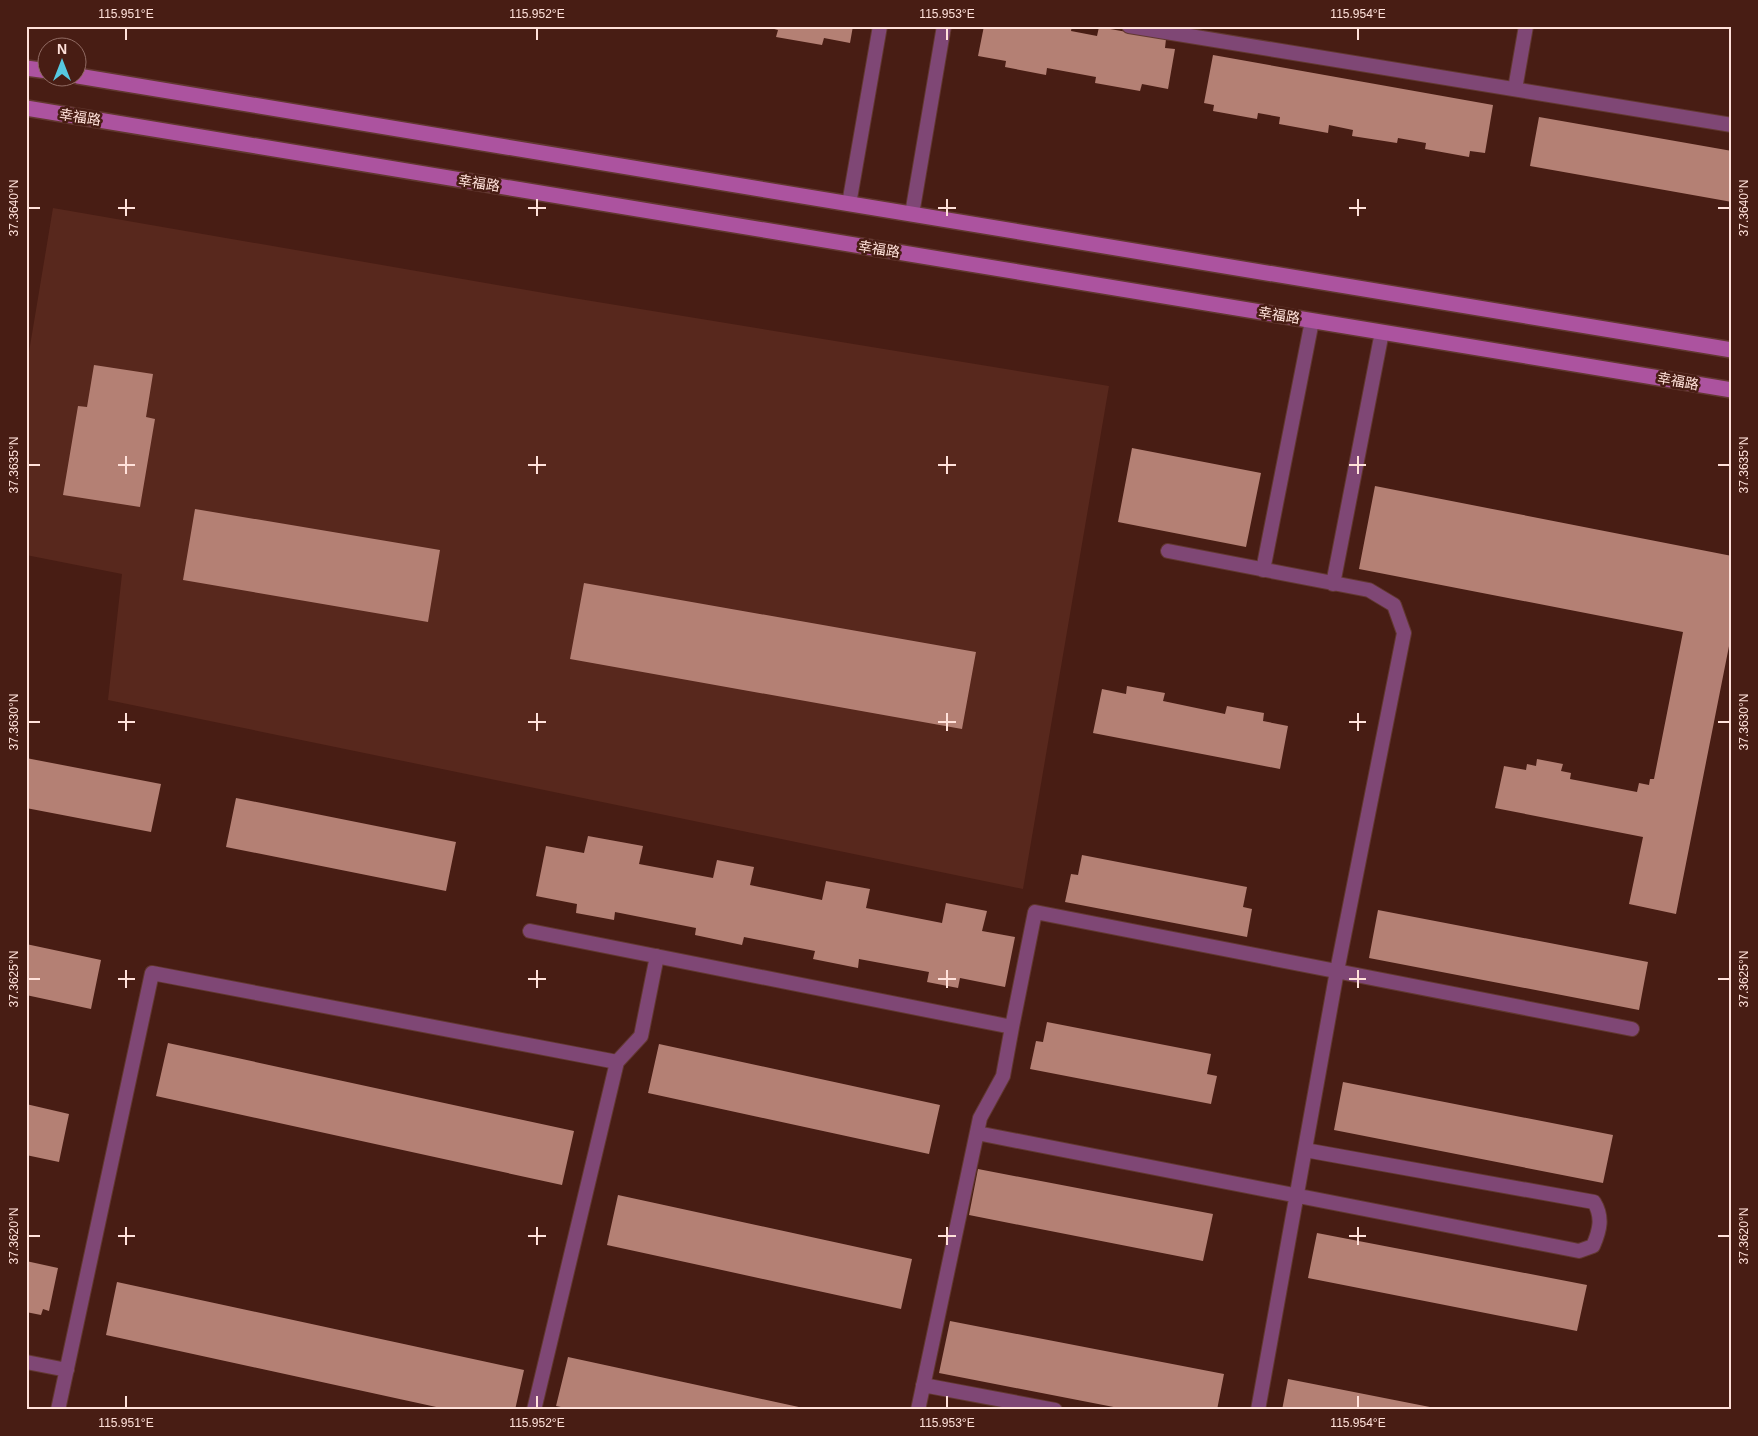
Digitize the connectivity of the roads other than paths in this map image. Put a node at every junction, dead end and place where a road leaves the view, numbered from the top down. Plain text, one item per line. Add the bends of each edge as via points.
1 (880, 26) edge
2 (944, 26) edge
3 (1129, 26) edge
4 (1526, 26) edge
5 (88, 78) edge
6 (1515, 90) junction
7 (26, 108) edge
8 (1732, 125) edge
9 (849, 204) junction
10 (912, 214) junction
11 (1312, 321) junction
12 (1382, 332) junction
13 (1732, 350) edge
14 (1732, 390) edge
15 (1168, 551) dead end
16 (1263, 570) junction
17 (1333, 584) junction
18 (530, 931) dead end
19 (657, 956) junction
20 (1337, 971) junction
21 (1012, 1027) junction
22 (1632, 1029) dead end
23 (617, 1062) junction
24 (977, 1133) junction
25 (1305, 1150) junction
26 (1297, 1195) junction
27 (26, 1362) edge
28 (67, 1370) junction
29 (923, 1385) junction
30 (58, 1410) edge
31 (534, 1410) edge
32 (918, 1410) edge
33 (1055, 1410) edge
34 (1258, 1410) edge

1 - 9 lane
2 - 10 lane
3 - 6 lane
4 - 6 lane
5 - 9 street
6 - 8 lane
7 - 11 street, 幸福路
9 - 10 street
10 - 13 street
11 - 12 street, 幸福路
11 - 16 lane
12 - 14 street, 幸福路
12 - 17 lane
15 - 16 lane
16 - 17 lane
17 - 20 lane via 1369,590 1394,605 1404,634
18 - 19 lane
19 - 21 lane
19 - 23 lane via 641,1036
20 - 21 lane via 1035,912
20 - 22 lane
20 - 25 lane
21 - 24 lane via 1002,1076 980,1118
23 - 28 lane via 152,973
23 - 31 lane
24 - 26 lane
24 - 29 lane
25 - 26 lane
25 - 26 lane via 1594,1202 1598,1210 1599,1232 1593,1246 1579,1251
26 - 34 lane
27 - 28 lane
28 - 30 lane
29 - 32 lane
29 - 33 lane

